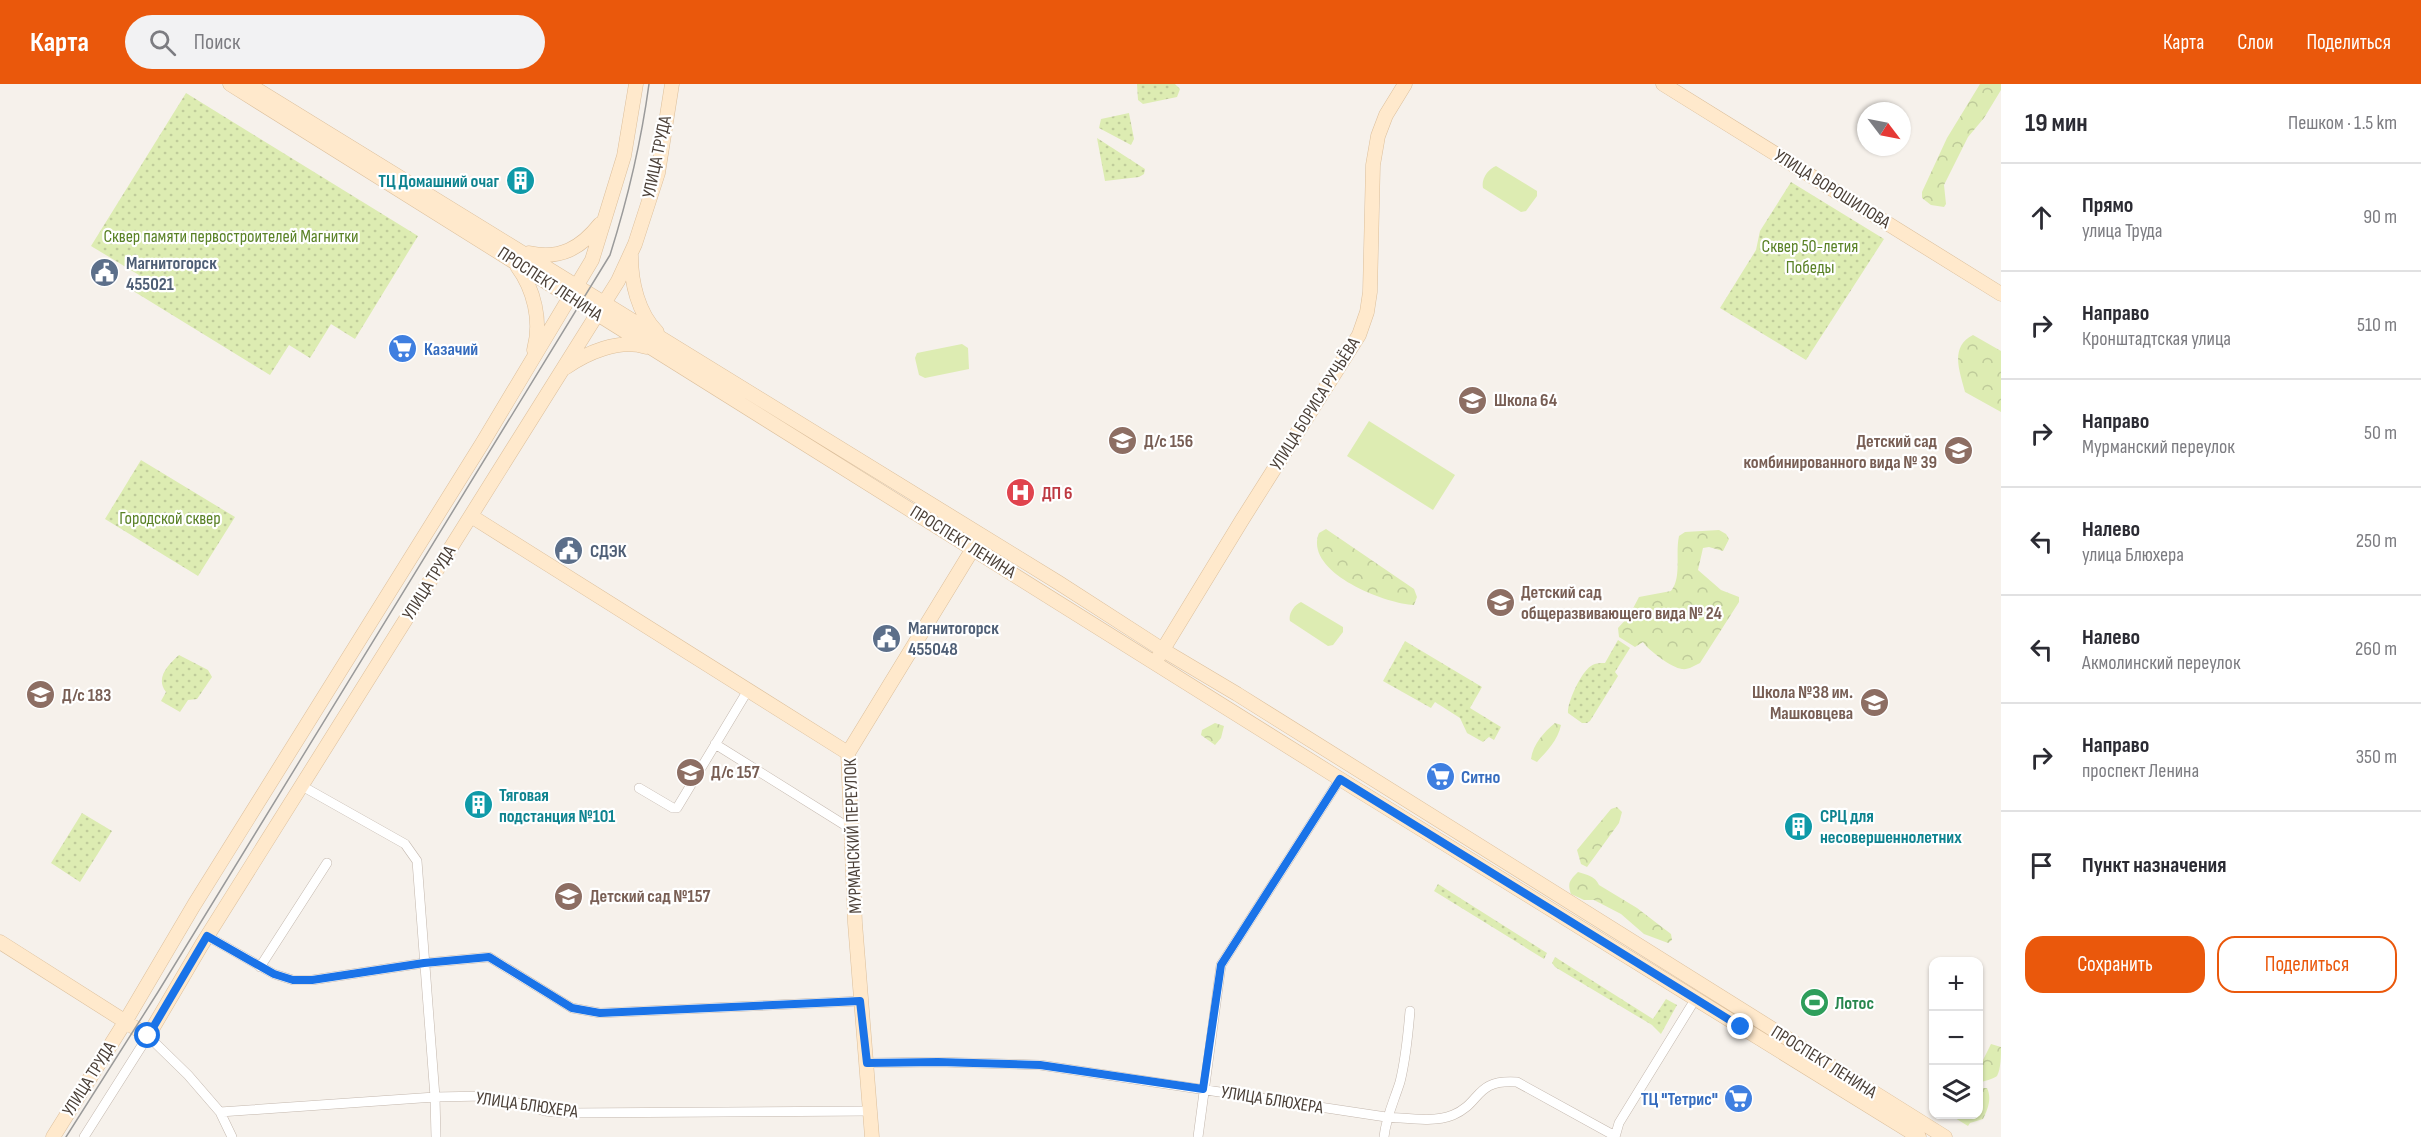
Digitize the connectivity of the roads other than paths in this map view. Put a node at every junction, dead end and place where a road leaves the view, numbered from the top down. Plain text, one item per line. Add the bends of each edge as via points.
1 (230, 84) edge
2 (248, 84) edge
3 (636, 84) edge
4 (672, 84) edge
5 (1406, 84) edge
6 (1663, 84) edge
7 (605, 218) junction
8 (632, 252) junction
9 (515, 255) junction
10 (573, 291) junction
11 (2001, 294) edge
12 (601, 309) junction
13 (662, 347) junction
14 (531, 362) junction
15 (561, 371) junction
16 (471, 516) junction
17 (981, 535) junction
18 (974, 548) junction
19 (1163, 650) junction
20 (1155, 663) junction
21 (748, 690) junction
22 (715, 744) junction
23 (848, 753) junction
24 (1340, 779) junction
25 (302, 786) junction
26 (639, 788) dead end
27 (851, 829) junction
28 (327, 863) dead end
29 (207, 936) junction
30 (0, 942) edge
31 (424, 963) junction
32 (260, 967) junction
33 (1700, 992) junction
34 (860, 1001) junction
35 (1410, 1011) dead end
36 (125, 1022) junction
37 (148, 1036) junction
38 (867, 1063) junction
39 (1203, 1089) junction
40 (435, 1097) junction
41 (870, 1111) junction
42 (220, 1112) junction
43 (1386, 1118) junction
44 (53, 1137) edge
45 (84, 1137) edge
46 (232, 1137) edge
47 (436, 1137) edge
48 (872, 1137) edge
49 (1198, 1137) edge
50 (1384, 1137) edge
51 (1615, 1137) edge
52 (1919, 1137) edge
53 (1945, 1137) edge

1 - 9 main road, ПРОСПЕКТ ЛЕНИНА
2 - 9 main road, ПРОСПЕКТ ЛЕНИНА
3 - 7 main road, УЛИЦА ТРУДА via 624,156
4 - 8 main road, УЛИЦА ТРУДА via 658,172
5 - 19 main road, УЛИЦА БОРИСА РУЧЬЁВА via 1386,115 1374,155 1370,292 1359,335
6 - 11 main road, УЛИЦА ВОРОШИЛОВА
7 - 9 main road via 587,241 573,249
7 - 10 main road, УЛИЦА ТРУДА via 592,260
8 - 12 main road, УЛИЦА ТРУДА
8 - 13 main road via 637,297
9 - 10 main road, ПРОСПЕКТ ЛЕНИНА
9 - 14 main road via 536,314 538,335
10 - 12 main road, ПРОСПЕКТ ЛЕНИНА
10 - 14 main road, УЛИЦА ТРУДА
12 - 13 main road, ПРОСПЕКТ ЛЕНИНА
12 - 15 main road, УЛИЦА ТРУДА
13 - 15 main road via 629,345 600,350 578,358
13 - 17 main road, ПРОСПЕКТ ЛЕНИНА
13 - 18 main road, ПРОСПЕКТ ЛЕНИНА
14 - 36 main road, УЛИЦА ТРУДА via 194,904
15 - 16 main road, УЛИЦА ТРУДА
16 - 21 main road
16 - 25 main road, УЛИЦА ТРУДА
17 - 18 main road, МУРМАНСКИЙ ПЕРЕУЛОК
17 - 19 main road, ПРОСПЕКТ ЛЕНИНА
18 - 20 main road, ПРОСПЕКТ ЛЕНИНА
18 - 23 main road, МУРМАНСКИЙ ПЕРЕУЛОК
19 - 20 main road, УЛИЦА БОРИСА РУЧЬЁВА
19 - 33 main road, ПРОСПЕКТ ЛЕНИНА
20 - 24 main road, ПРОСПЕКТ ЛЕНИНА
21 - 22 street
21 - 23 main road
22 - 26 street via 677,808
22 - 27 street
23 - 27 main road, МУРМАНСКИЙ ПЕРЕУЛОК
24 - 33 main road, ПРОСПЕКТ ЛЕНИНА
24 - 39 street via 1221,965
25 - 29 main road, УЛИЦА ТРУДА
25 - 31 street via 405,844 412,852 419,869
27 - 34 main road, МУРМАНСКИЙ ПЕРЕУЛОК
28 - 32 street
29 - 32 street
29 - 37 main road, УЛИЦА ТРУДА
30 - 36 main road
31 - 32 street via 312,980 293,980
31 - 34 street via 489,957 572,1008 600,1013
31 - 40 street
33 - 51 street via 1619,1124
33 - 52 main road, ПРОСПЕКТ ЛЕНИНА via 1802,1066
33 - 53 main road, ПРОСПЕКТ ЛЕНИНА
34 - 38 main road, МУРМАНСКИЙ ПЕРЕУЛОК
35 - 43 street via 1406,1059
36 - 37 main road, УЛИЦА ТРУДА
36 - 44 main road, УЛИЦА ТРУДА
37 - 42 street
37 - 45 street
38 - 39 street, УЛИЦА БЛЮХЕРА via 1040,1065
38 - 41 main road, МУРМАНСКИЙ ПЕРЕУЛОК
39 - 43 street, УЛИЦА БЛЮХЕРА
39 - 49 street
40 - 41 street, УЛИЦА БЛЮХЕРА via 484,1096 567,1113
40 - 42 street, УЛИЦА БЛЮХЕРА
40 - 47 street
41 - 48 main road, МУРМАНСКИЙ ПЕРЕУЛОК
42 - 46 street
43 - 50 street
43 - 51 street, УЛИЦА БЛЮХЕРА via 1452,1116 1488,1085 1517,1082

